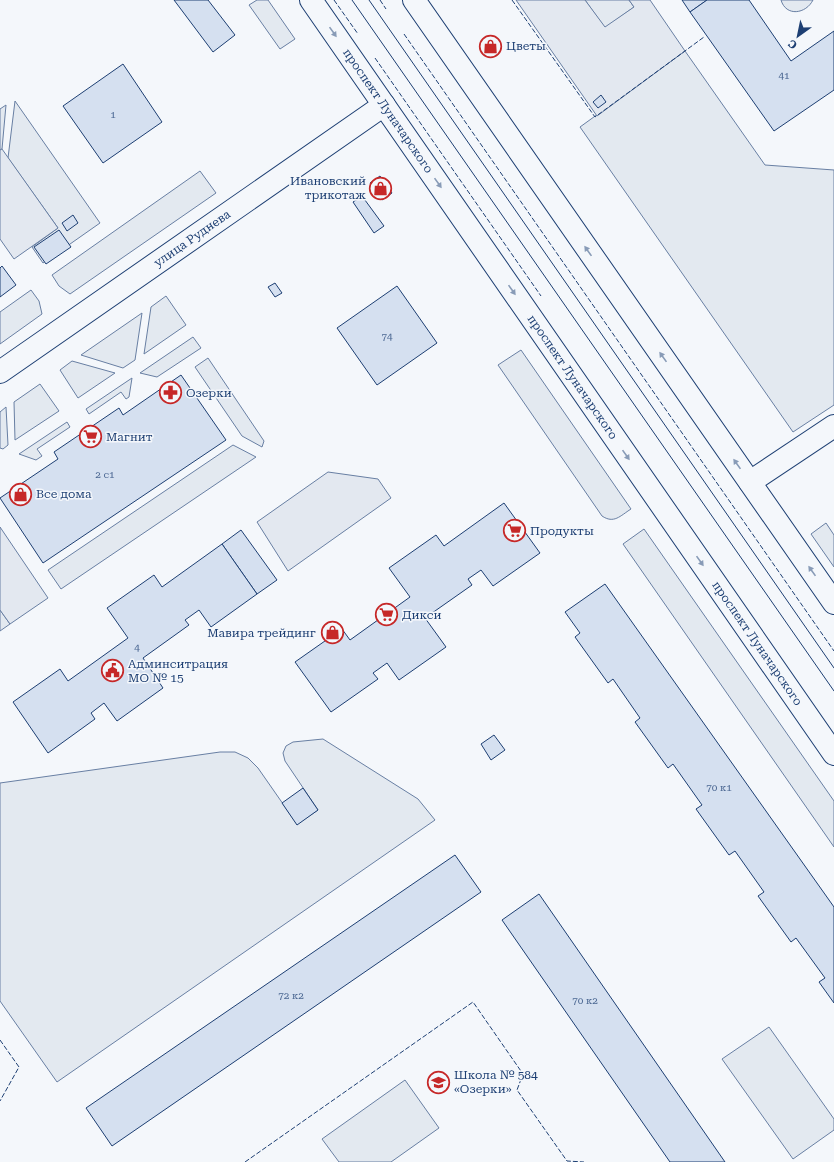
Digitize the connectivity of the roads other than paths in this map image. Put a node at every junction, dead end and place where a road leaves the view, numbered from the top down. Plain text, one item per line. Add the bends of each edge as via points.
1 (311, 0) edge
2 (414, 0) edge
3 (384, 105) junction
4 (0, 372) edge
5 (834, 426) edge
6 (750, 482) junction
7 (834, 603) edge
8 (834, 754) edge

1 -> 3 main road, проспект Луначарского
6 -> 2 main road
3 - 4 main road, улица Руднева
3 -> 8 main road, проспект Луначарского
5 - 6 main road
7 -> 6 main road

